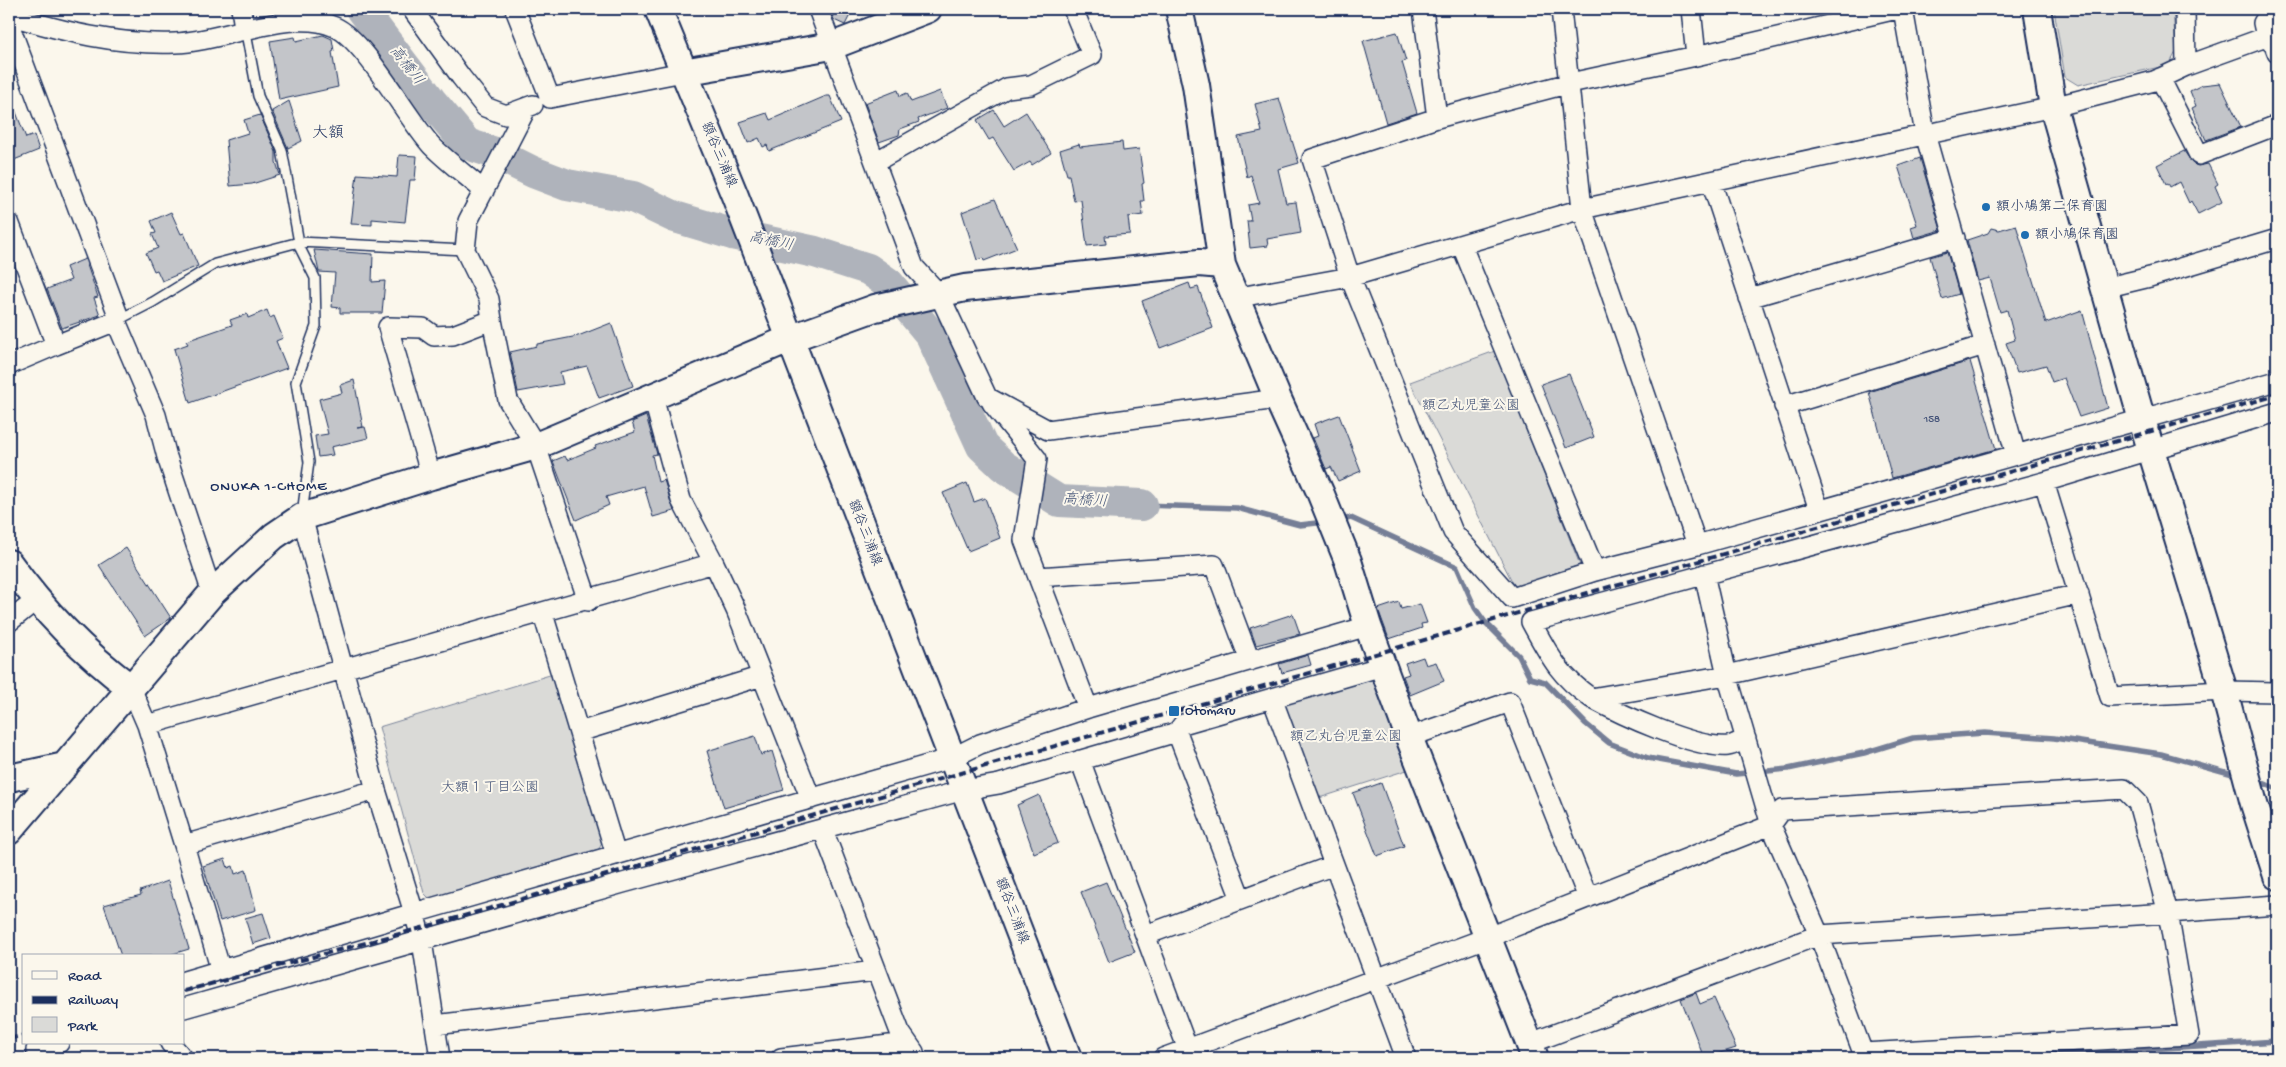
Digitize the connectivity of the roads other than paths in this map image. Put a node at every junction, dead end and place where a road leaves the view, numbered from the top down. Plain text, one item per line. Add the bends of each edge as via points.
1 (412, 9) edge
2 (515, 9) edge
3 (658, 9) edge
4 (818, 9) edge
5 (928, 9) edge
6 (1073, 9) edge
7 (1179, 9) edge
8 (1423, 9) edge
9 (1562, 9) edge
10 (1691, 9) edge
11 (1897, 9) edge
12 (1904, 9) edge
13 (2037, 9) edge
14 (2185, 9) edge
15 (2272, 9) edge
16 (9, 15) edge
17 (243, 20) edge
18 (9, 24) edge
19 (2266, 37) junction
20 (832, 46) junction
21 (2277, 53) edge
22 (1696, 56) junction
23 (2186, 66) junction
24 (683, 72) junction
25 (2160, 78) junction
26 (1570, 83) junction
27 (550, 98) junction
28 (527, 107) junction
29 (2053, 107) junction
30 (1438, 118) junction
31 (2277, 125) edge
32 (1925, 134) junction
33 (875, 162) junction
34 (1711, 181) junction
35 (487, 184) junction
36 (1582, 209) junction
37 (9, 222) edge
38 (1955, 238) junction
39 (2277, 239) edge
40 (299, 242) junction
41 (1462, 246) junction
42 (465, 250) junction
43 (1222, 265) junction
44 (1350, 277) junction
45 (2104, 288) junction
46 (931, 295) junction
47 (1234, 298) junction
48 (1749, 298) junction
49 (492, 320) junction
50 (116, 321) junction
51 (788, 339) junction
52 (1985, 345) junction
53 (56, 346) junction
54 (9, 365) edge
55 (2277, 381) edge
56 (653, 397) junction
57 (987, 397) junction
58 (1278, 399) junction
59 (1784, 406) junction
60 (2277, 412) edge
61 (2142, 420) junction
62 (536, 446) junction
63 (2152, 449) junction
64 (2016, 455) junction
65 (431, 476) junction
66 (2044, 482) junction
67 (1819, 510) junction
68 (302, 517) junction
69 (1697, 545) junction
70 (9, 563) edge
71 (714, 563) junction
72 (1595, 571) junction
73 (1704, 574) junction
74 (1038, 577) junction
75 (212, 592) junction
76 (2079, 594) junction
77 (36, 600) junction
78 (588, 601) junction
79 (543, 614) junction
80 (9, 622) edge
81 (1368, 626) junction
82 (1250, 661) junction
83 (1383, 666) junction
84 (345, 669) junction
85 (1727, 675) junction
86 (762, 676) junction
87 (131, 688) junction
88 (2224, 691) junction
89 (2277, 692) edge
90 (1272, 698) junction
91 (1591, 698) junction
92 (1088, 708) junction
93 (147, 725) junction
94 (579, 732) junction
95 (1177, 732) junction
96 (1409, 737) junction
97 (1747, 743) junction
98 (952, 758) junction
99 (1080, 760) junction
100 (65, 766) junction
101 (9, 778) edge
102 (376, 790) junction
103 (964, 790) junction
104 (811, 799) junction
105 (1771, 825) junction
106 (823, 830) junction
107 (9, 831) edge
108 (184, 845) junction
109 (616, 855) junction
110 (1334, 865) junction
111 (2277, 876) edge
112 (1588, 898) junction
113 (1241, 900) junction
114 (2277, 905) edge
115 (414, 913) junction
116 (2168, 913) junction
117 (1146, 935) junction
118 (1819, 935) junction
119 (1486, 938) junction
120 (422, 941) junction
121 (221, 971) junction
122 (876, 971) junction
123 (1376, 978) junction
124 (185, 981) edge
125 (185, 1008) edge
126 (435, 1025) junction
127 (56, 1044) edge
128 (171, 1044) edge
129 (36, 1050) dead end
130 (911, 1051) edge
131 (1531, 1051) edge
132 (1189, 1054) edge
133 (184, 1058) edge
134 (440, 1058) edge
135 (780, 1058) edge
136 (1068, 1058) edge
137 (1163, 1058) edge
138 (1406, 1058) edge

1 - 28 street via 485,107 506,115
2 - 27 street
3 - 24 street, 額谷三浦線
4 - 20 street
5 - 20 street
6 - 33 street via 1092,55 1031,86 1007,88
7 - 43 street via 1196,85
8 - 30 street
9 - 26 street
10 - 22 street
11 - 22 street
12 - 32 street
13 - 29 street
14 - 23 street
15 - 19 street via 2263,23
16 - 17 street via 87,37 147,43 208,40
17 - 35 street via 314,21 336,27 355,42 432,146
17 - 40 lane via 258,96 282,150
18 - 50 street via 118,315
19 - 21 street
19 - 23 street
20 - 24 street
20 - 33 street
22 - 26 street
23 - 25 street
24 - 27 street
24 - 51 street, 額谷三浦線 via 735,196
25 - 29 street
25 - 31 street via 2199,155
26 - 30 street
26 - 36 street
27 - 28 street
28 - 35 street
29 - 32 street
29 - 45 street
30 - 44 street via 1312,159
32 - 34 street
32 - 38 street
33 - 46 street via 914,267
34 - 36 street
34 - 48 street
35 - 42 street via 468,221
36 - 41 street
36 - 69 street
37 - 53 street
38 - 48 street
38 - 52 street
39 - 45 street
40 - 42 lane
40 - 50 lane via 216,264
40 - 68 lane via 314,278 316,326 296,382 309,462
41 - 44 street
41 - 72 street
42 - 49 street via 490,299
43 - 46 street via 1200,263 965,288
43 - 47 street
44 - 47 street
44 - 72 street via 1453,532 1512,598
45 - 61 street
46 - 51 street via 875,308
46 - 57 street
47 - 58 street
48 - 59 street
49 - 62 street via 508,400
49 - 65 street via 453,335 434,336 423,328 388,327
50 - 53 street
50 - 75 street via 156,415 166,457
51 - 56 street
51 - 98 street, 額谷三浦線
52 - 59 street
52 - 64 street
53 - 54 street
55 - 61 street
56 - 62 street
56 - 71 street via 681,500
57 - 58 street via 1048,430
57 - 74 street via 1037,459 1024,540
58 - 81 street via 1320,492
59 - 67 street
60 - 63 street
61 - 63 street
61 - 64 street
62 - 65 street
62 - 78 street
63 - 66 street
63 - 88 street
64 - 67 street
65 - 68 street
66 - 73 street
66 - 76 street
67 - 69 street
68 - 75 street via 274,536
68 - 84 street
69 - 72 street
70 - 77 street
71 - 78 street
71 - 86 street
73 - 85 street
73 - 91 street via 1531,622 1570,684
74 - 82 street via 1214,566
74 - 92 street
75 - 87 street
76 - 85 street
76 - 88 street via 2110,696
77 - 80 street
77 - 87 street via 96,662
78 - 79 street
79 - 84 street
79 - 94 street
81 - 82 street
81 - 83 street
82 - 92 street
83 - 90 street
83 - 96 street
84 - 93 street
84 - 102 street
85 - 91 street
85 - 97 street
86 - 94 street
86 - 104 street
87 - 93 street
87 - 100 street
88 - 89 street
88 - 111 street
90 - 95 street via 1183,724
90 - 110 street
91 - 97 street via 1620,714 1694,741 1728,746
92 - 98 street via 980,744
93 - 108 street
94 - 109 street
95 - 99 street
95 - 113 street
96 - 112 street via 1510,702
96 - 119 street
97 - 105 street
98 - 103 street, 額谷三浦線
98 - 104 street
99 - 103 street via 1000,784
99 - 117 street
100 - 101 street
100 - 107 street
102 - 108 street
102 - 115 street
103 - 106 street
103 - 136 street, 額谷三浦線
104 - 109 street
105 - 112 street
105 - 116 street via 1782,810 2124,789 2138,803
105 - 118 street
106 - 120 street
106 - 122 street
108 - 121 street
109 - 115 street
110 - 113 street
110 - 123 street
112 - 119 street
113 - 117 street
114 - 116 street
115 - 120 street
115 - 121 street
116 - 118 street
116 - 118 street via 2189,1035 1863,1053
117 - 132 street
118 - 131 street
119 - 123 street
119 - 131 street
120 - 125 street
120 - 126 street
121 - 124 street
122 - 126 street
122 - 130 street
123 - 132 street
123 - 138 street
126 - 134 street
127 - 129 street
128 - 133 street
130 - 135 street
132 - 137 street

